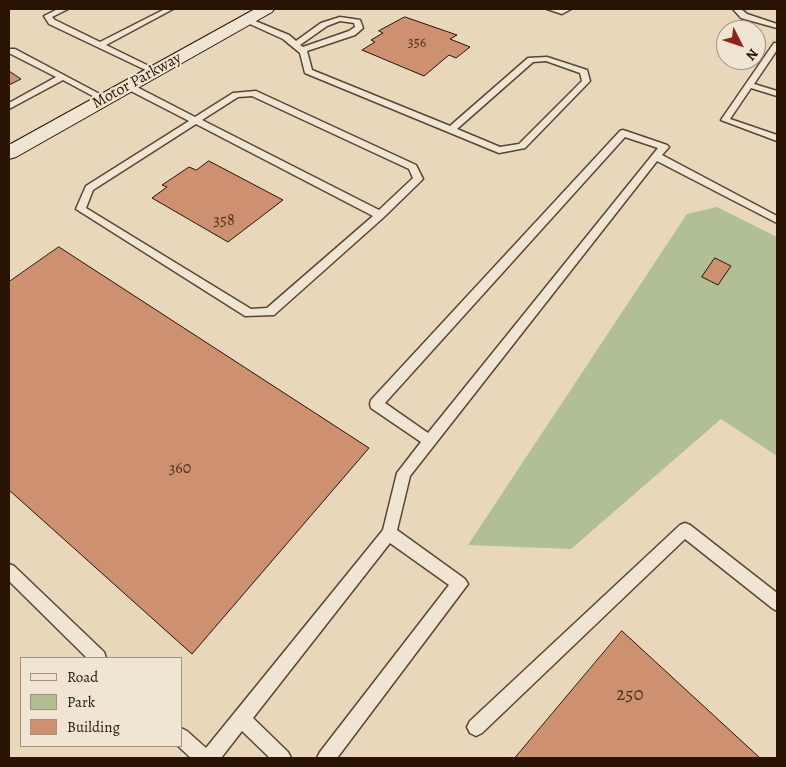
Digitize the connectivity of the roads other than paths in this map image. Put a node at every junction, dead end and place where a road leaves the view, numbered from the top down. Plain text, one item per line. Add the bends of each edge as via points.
1 (64, 9) edge
2 (170, 9) edge
3 (266, 9) edge
4 (551, 9) edge
5 (567, 9) edge
6 (737, 9) edge
7 (245, 20) junction
8 (777, 26) edge
9 (777, 44) edge
10 (100, 45) junction
11 (298, 47) junction
12 (9, 51) edge
13 (155, 71) junction
14 (63, 77) junction
15 (749, 85) junction
16 (128, 86) junction
17 (777, 94) edge
18 (105, 99) junction
19 (9, 106) edge
20 (196, 120) junction
21 (451, 130) junction
22 (777, 138) edge
23 (9, 153) edge
24 (656, 156) junction
25 (380, 214) junction
26 (777, 220) edge
27 (430, 441) junction
28 (389, 533) junction
29 (9, 571) edge
30 (777, 604) edge
31 (97, 657) edge
32 (242, 719) junction
33 (476, 727) dead end
34 (182, 738) edge
35 (204, 758) edge
36 (210, 758) edge
37 (282, 758) edge
38 (326, 758) edge

1 - 10 lane via 48,16 52,22
2 - 10 lane
3 - 7 main road, Motor Parkway
4 - 5 lane via 562,12
6 - 8 lane via 744,16
7 - 11 lane via 286,37
7 - 13 main road, Motor Parkway
9 - 15 lane
10 - 13 lane
11 - 11 lane via 352,33 359,28 357,22 342,17 332,20
11 - 21 lane via 304,52 308,71
12 - 14 lane
13 - 16 main road, Motor Parkway
14 - 18 lane
14 - 19 lane
15 - 17 lane
15 - 22 lane via 725,120
16 - 18 main road, Motor Parkway
16 - 20 lane
18 - 23 main road, Motor Parkway
20 - 25 lane
20 - 25 lane via 236,95 253,93 413,168 418,179
20 - 25 lane via 89,188 81,209 250,313 270,312
21 - 21 lane via 499,150 522,146 586,81 584,72 546,59 532,60
24 - 26 lane
24 - 27 lane
24 - 27 lane via 664,147 623,133 376,404
27 - 28 lane via 404,474
28 - 32 lane
28 - 38 lane via 460,584
29 - 31 lane
30 - 33 lane via 684,530
32 - 36 lane
32 - 37 lane
34 - 35 lane

